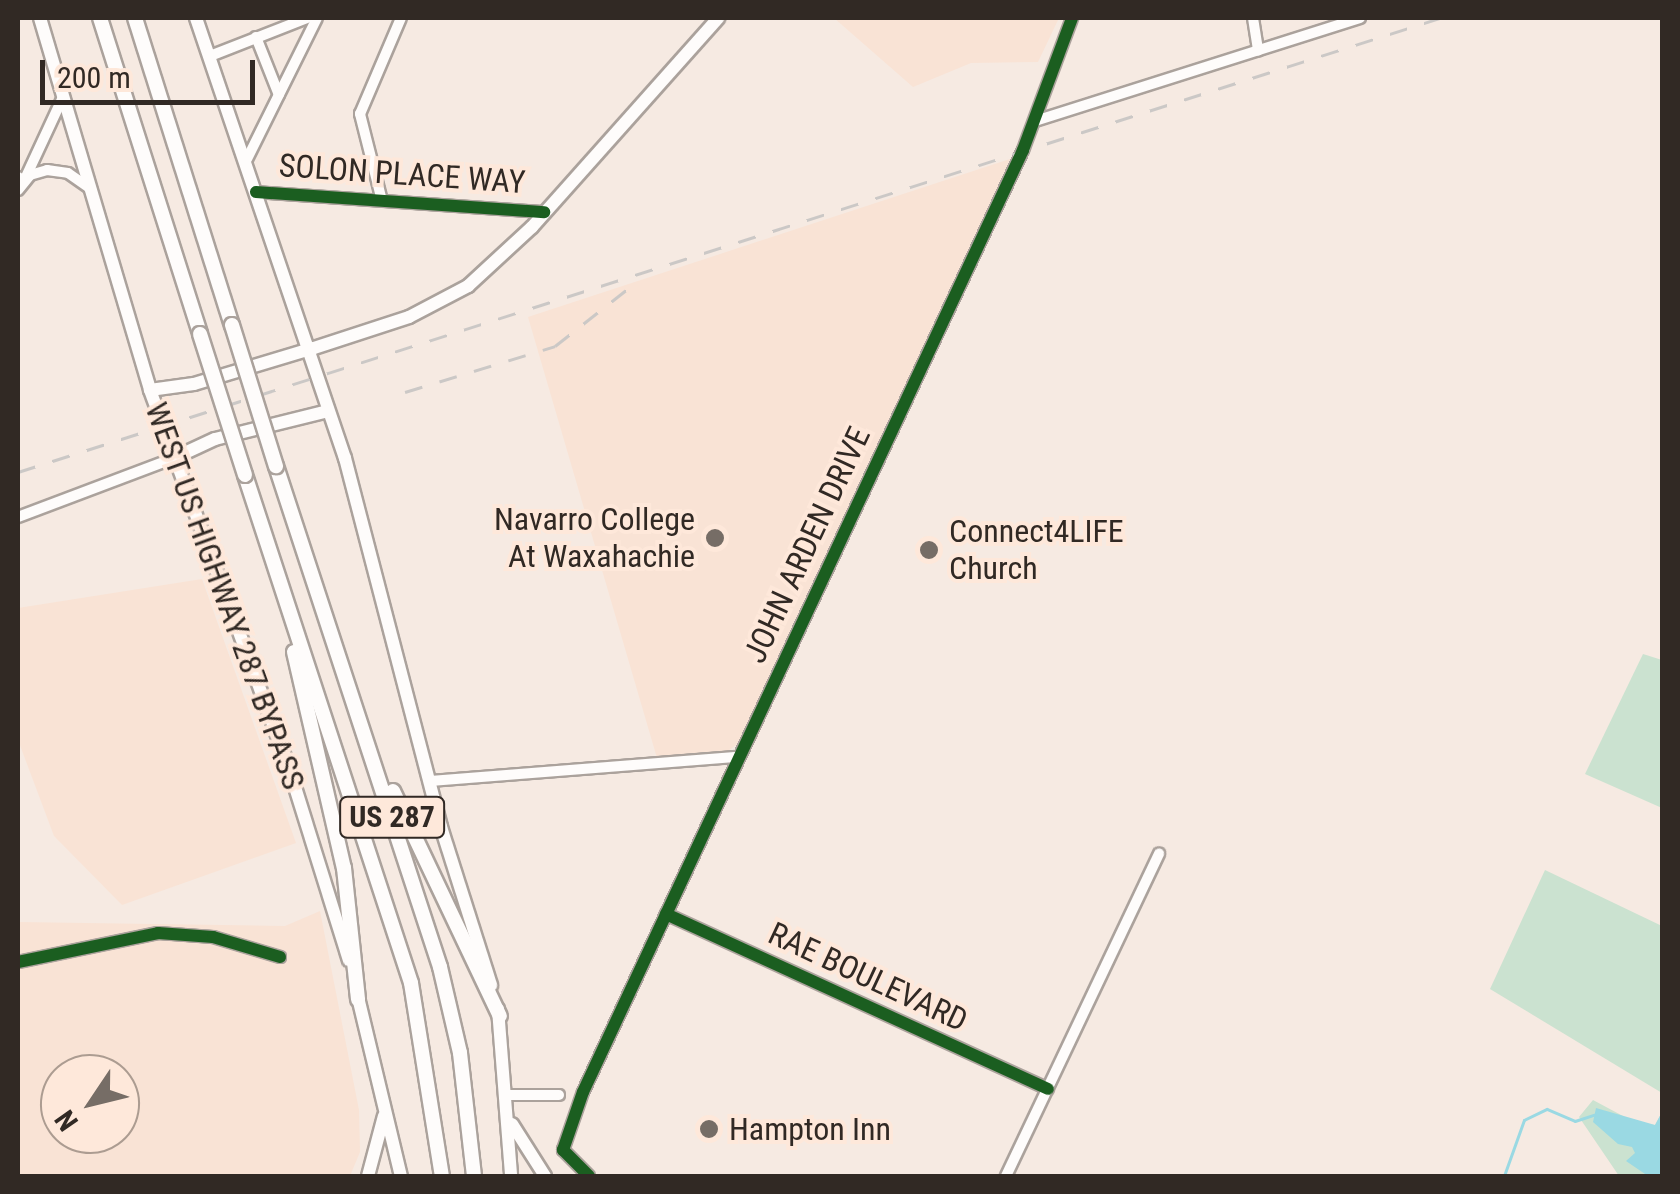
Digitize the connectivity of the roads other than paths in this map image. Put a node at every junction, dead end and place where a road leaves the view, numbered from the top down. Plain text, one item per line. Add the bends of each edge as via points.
1 (40, 18) edge
2 (100, 18) edge
3 (135, 18) edge
4 (196, 18) edge
5 (307, 18) edge
6 (316, 18) edge
7 (400, 18) edge
8 (718, 18) edge
9 (1072, 18) edge
10 (1254, 18) edge
11 (1360, 18) edge
12 (256, 37) junction
13 (1258, 51) junction
14 (210, 56) junction
15 (279, 95) junction
16 (62, 99) junction
17 (1036, 121) junction
18 (247, 159) junction
19 (20, 182) edge
20 (88, 188) junction
21 (256, 192) junction
22 (381, 197) junction
23 (544, 212) junction
24 (308, 349) junction
25 (150, 390) junction
26 (328, 411) junction
27 (174, 458) junction
28 (18, 517) edge
29 (288, 607) junction
30 (343, 672) junction
31 (736, 757) junction
32 (429, 781) junction
33 (1159, 854) dead end
34 (666, 914) junction
35 (280, 957) dead end
36 (18, 962) edge
37 (358, 999) junction
38 (500, 1016) junction
39 (1048, 1089) junction
40 (509, 1095) junction
41 (559, 1095) dead end
42 (385, 1108) junction
43 (510, 1116) junction
44 (368, 1176) edge
45 (401, 1176) edge
46 (442, 1176) edge
47 (474, 1176) edge
48 (511, 1176) edge
49 (546, 1176) edge
50 (589, 1176) edge
51 (1006, 1176) edge

1 - 16 main road, WEST US HIGHWAY 287 BYPASS
2 - 29 highway, US 287, bridge
3 - 30 highway, US 287, bridge
4 - 14 main road
5 - 12 street
6 - 15 street
7 - 22 street via 360,114
8 - 23 main road
9 - 17 street, JOHN ARDEN DRIVE
10 - 13 street
11 - 13 street
12 - 14 street
12 - 15 street
13 - 17 street
14 - 18 main road
15 - 18 street
16 - 19 street
16 - 20 main road, WEST US HIGHWAY 287 BYPASS
17 - 31 street, JOHN ARDEN DRIVE
18 - 21 main road
19 - 20 street via 59,170
20 - 25 main road, WEST US HIGHWAY 287 BYPASS
21 - 22 street, SOLON PLACE WAY
21 - 24 main road
22 - 23 street, SOLON PLACE WAY
23 - 24 main road via 468,286 409,316
24 - 25 main road via 194,384
24 - 26 main road
25 - 27 main road, WEST US HIGHWAY 287 BYPASS
26 - 27 main road via 232,434
26 - 32 main road
27 - 28 street
27 - 37 main road, WEST US HIGHWAY 287 BYPASS via 290,771
29 - 37 highway via 344,868
29 - 46 highway, US 287 via 411,983
30 - 38 highway via 417,851
30 - 47 highway, US 287 via 440,967 460,1054
31 - 32 street
31 - 34 street, JOHN ARDEN DRIVE
32 - 38 main road
33 - 39 street
34 - 39 street, RAE BOULEVARD
34 - 50 street, JOHN ARDEN DRIVE via 563,1150
35 - 36 street via 225,940 158,933
37 - 42 main road, WEST US HIGHWAY 287 BYPASS
38 - 40 main road
39 - 51 street
40 - 41 street
40 - 43 main road
42 - 44 main road
42 - 45 main road, WEST US HIGHWAY 287 BYPASS
43 - 48 main road
43 - 49 main road

